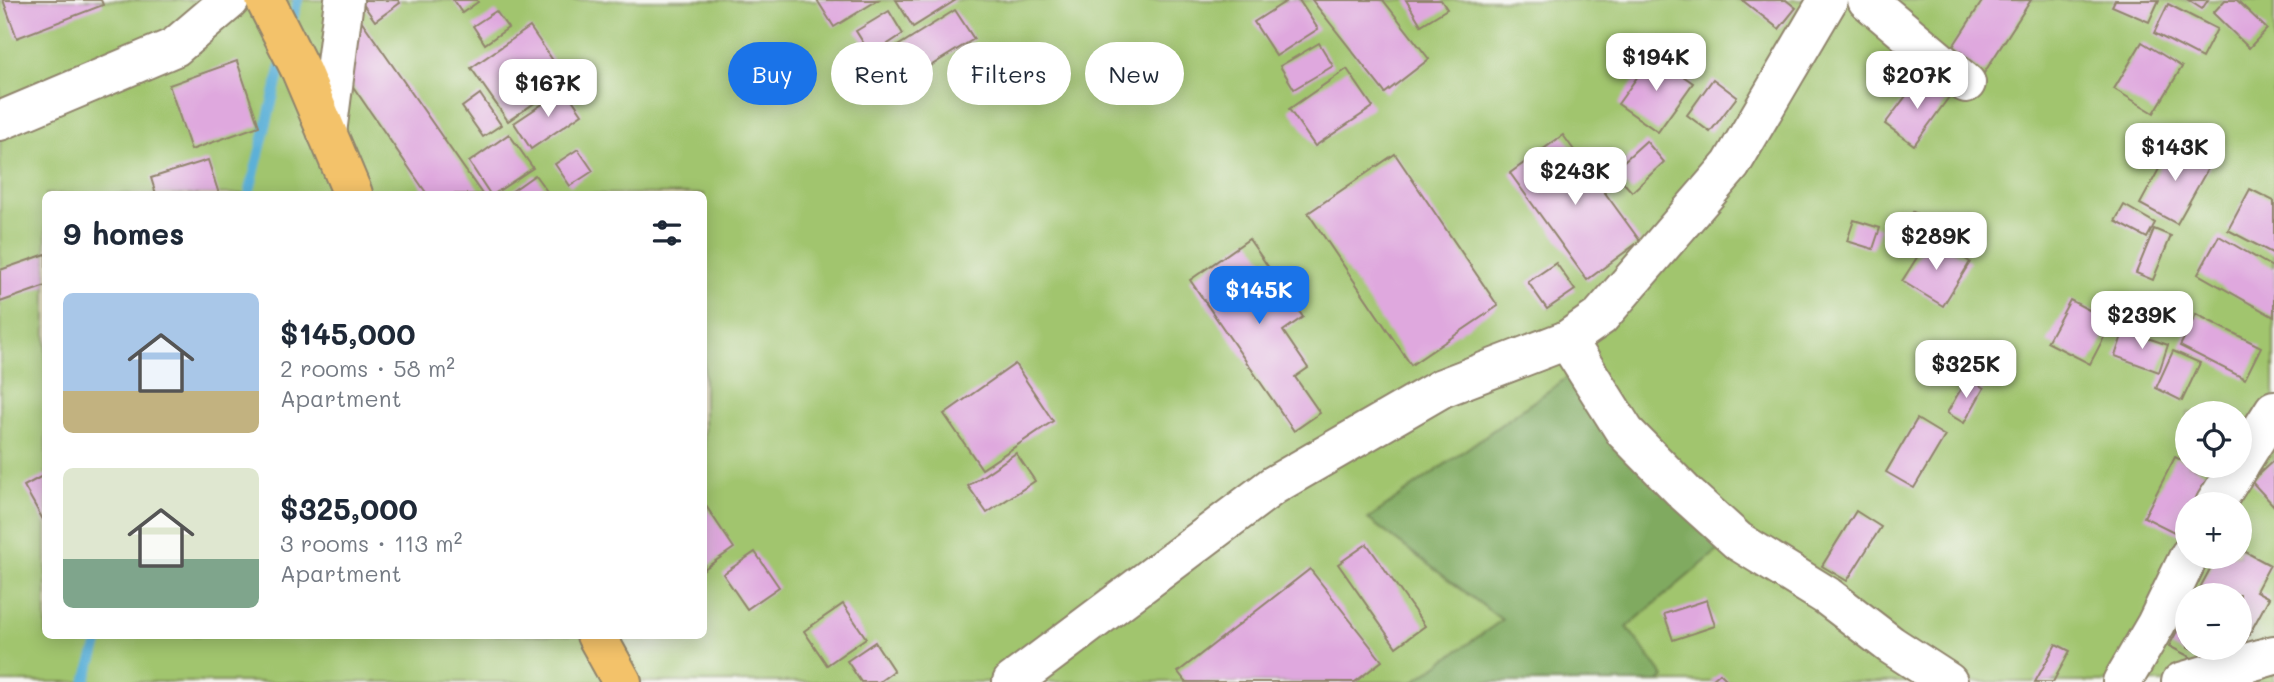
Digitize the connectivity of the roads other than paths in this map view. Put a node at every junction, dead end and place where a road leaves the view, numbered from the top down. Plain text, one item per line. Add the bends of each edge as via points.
1 (230, 0) edge
2 (344, 0) edge
3 (1828, 0) edge
4 (1867, 0) edge
5 (267, 3) edge
6 (1966, 83) dead end
7 (0, 121) edge
8 (327, 133) junction
9 (353, 191) edge
10 (1567, 340) junction
11 (2274, 410) edge
12 (2252, 446) edge
13 (2183, 569) edge
14 (598, 639) edge
15 (2274, 655) edge
16 (622, 682) edge
17 (1012, 682) edge
18 (1948, 682) edge
19 (2123, 682) edge
20 (2181, 682) edge

1 - 7 street via 175,47
2 - 8 street
3 - 10 street via 1731,165 1600,317
4 - 6 street
5 - 8 main road
8 - 9 main road
10 - 17 street via 1442,388 1274,485
10 - 18 street via 1625,432 1738,541
11 - 12 street
13 - 19 street
14 - 16 main road
15 - 20 street

